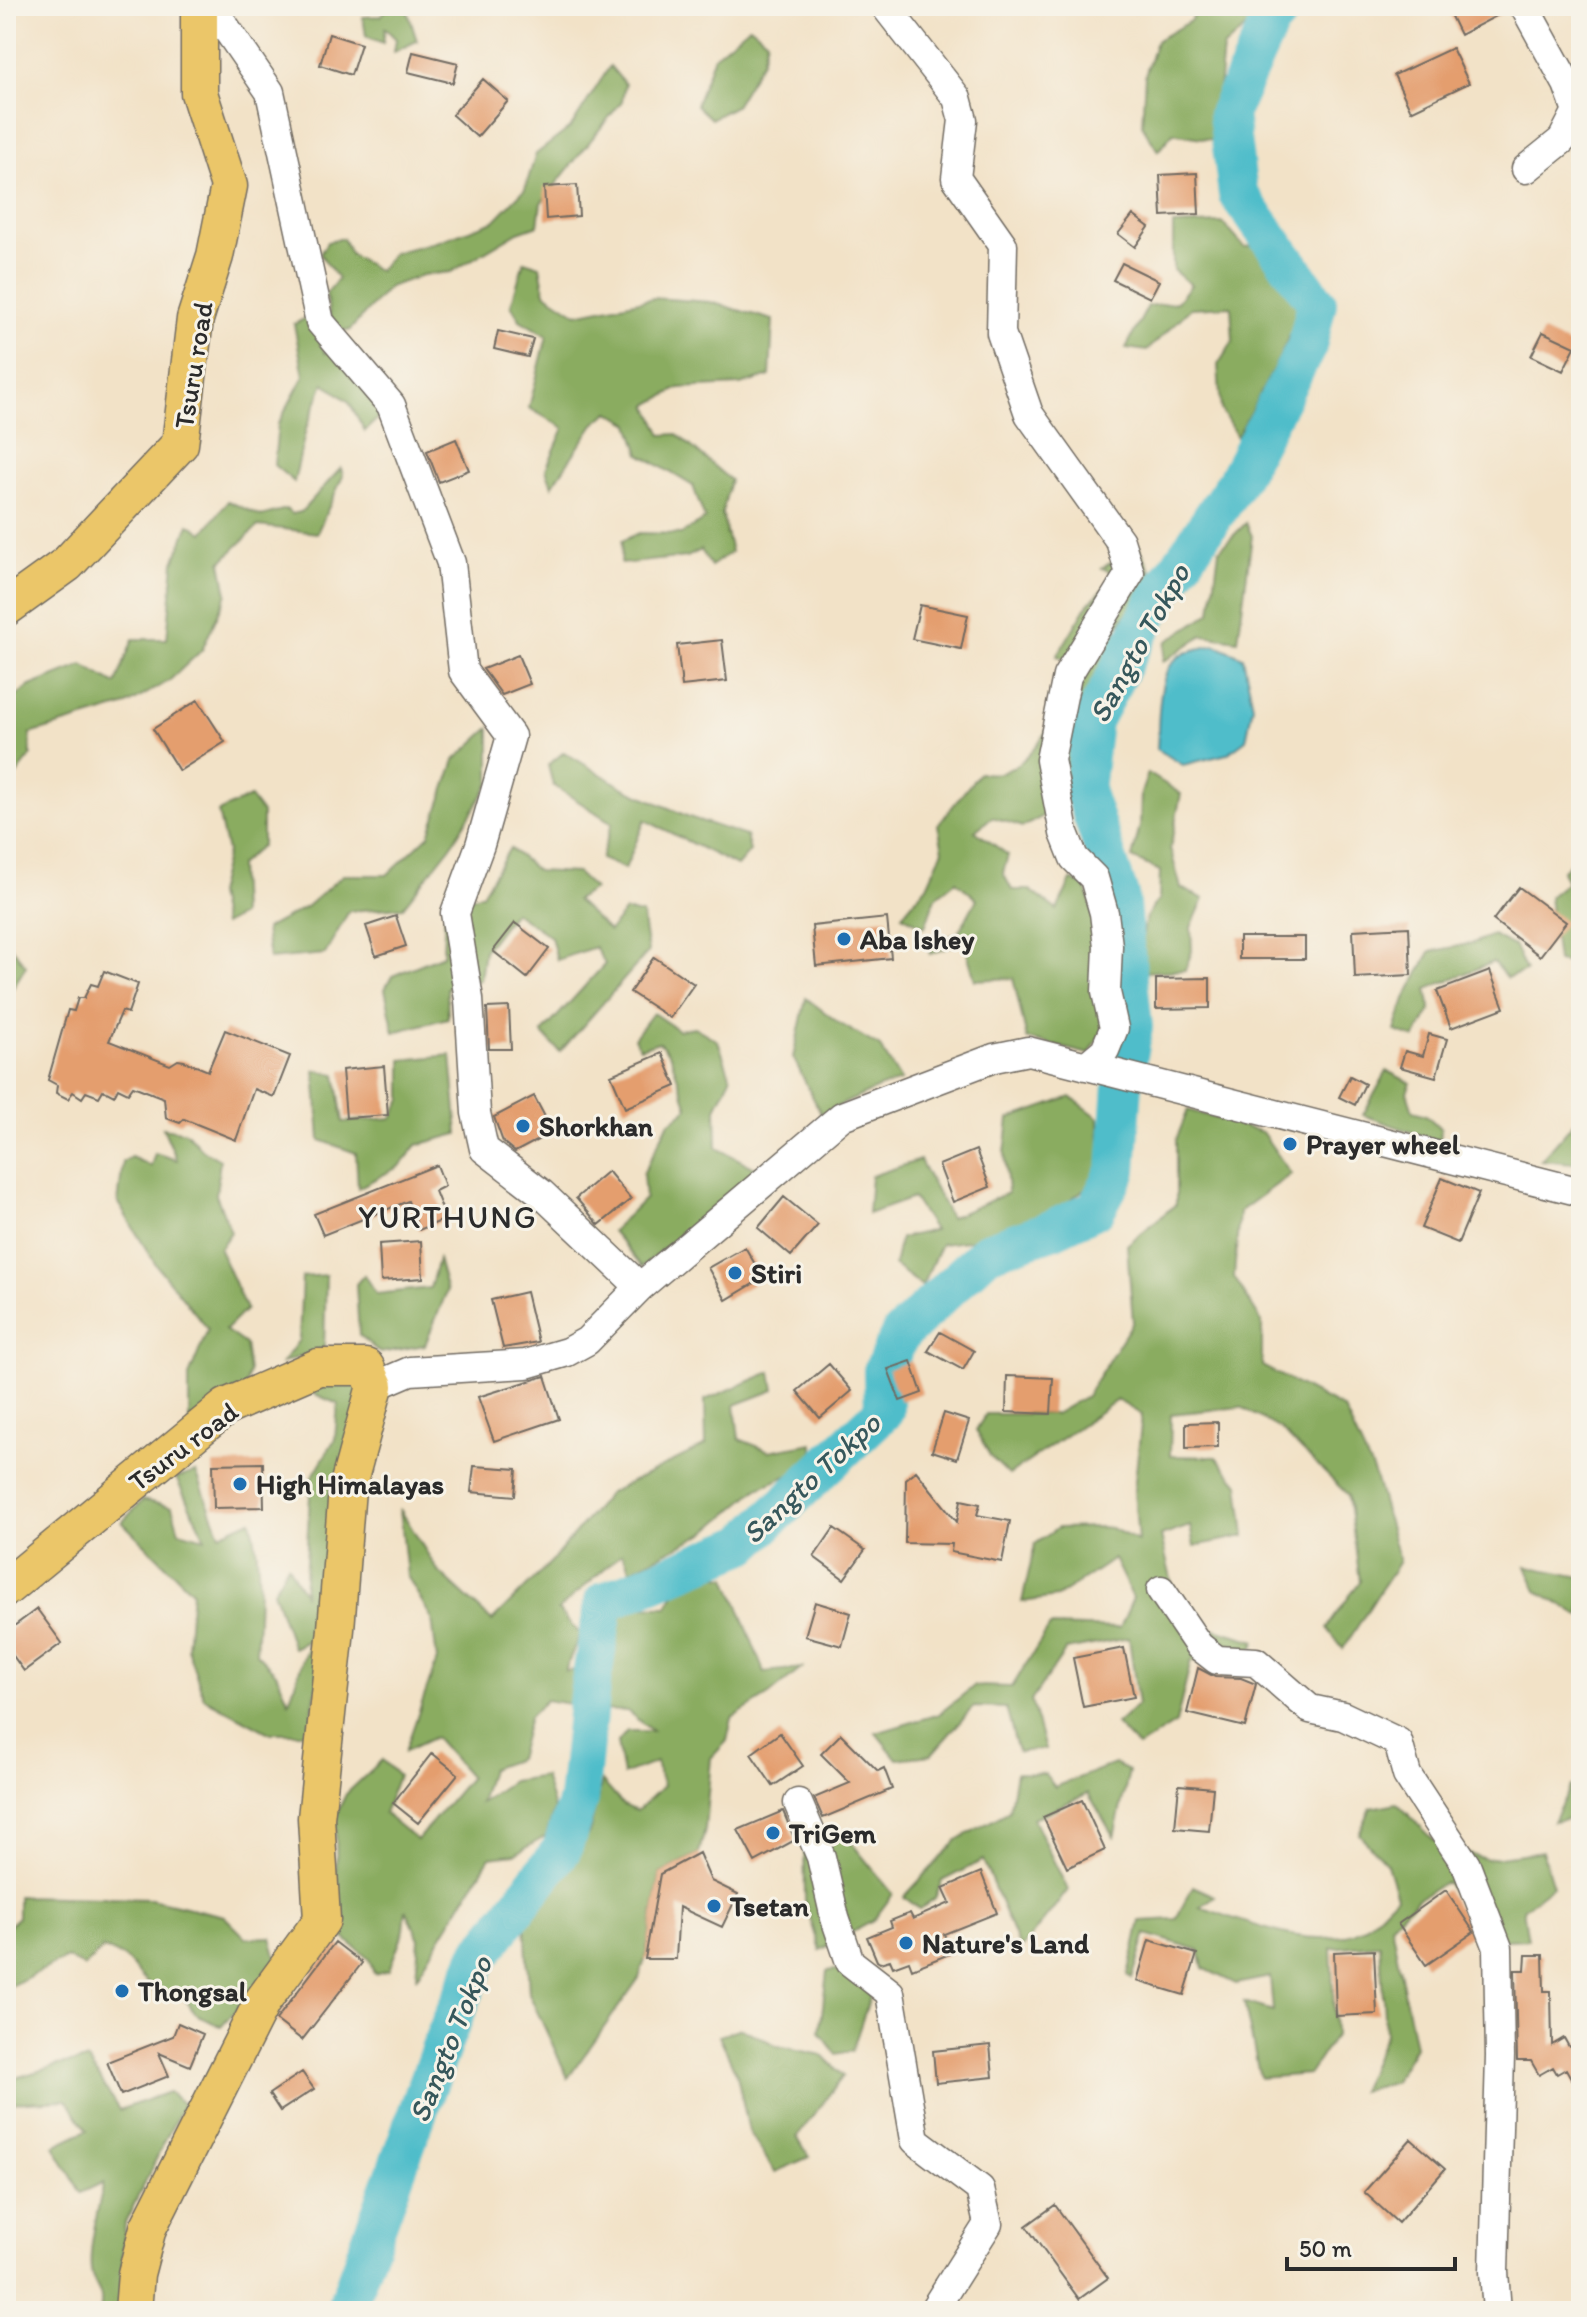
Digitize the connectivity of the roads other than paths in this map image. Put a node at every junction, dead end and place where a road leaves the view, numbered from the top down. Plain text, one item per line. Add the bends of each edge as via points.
1 (199, 6) edge
2 (211, 6) edge
3 (885, 6) edge
4 (1524, 6) edge
5 (1526, 169) dead end
6 (6, 608) edge
7 (1096, 1068) junction
8 (1581, 1192) edge
9 (640, 1287) junction
10 (375, 1386) junction
11 (6, 1588) edge
12 (1161, 1590) dead end
13 (798, 1803) dead end
14 (133, 2311) edge
15 (933, 2311) edge
16 (1497, 2311) edge

1 - 6 main road, Tsuru road via 199,93 229,186 195,319 180,444 67,564
2 - 9 street via 270,92 320,322 391,405 451,563 463,671 511,736 455,913 484,1149 541,1193
3 - 7 street via 957,98 963,120 956,178 1003,245 1001,333 1029,414 1120,541 1130,573 1067,676 1050,760 1064,833 1074,858 1094,878 1104,913 1106,992 1114,1028
4 - 5 street via 1577,111 1562,140
7 - 8 street
7 - 9 street via 1028,1051 994,1058 842,1116
9 - 10 street via 587,1341 567,1352 526,1364 410,1371
10 - 11 main road, Tsuru road via 366,1367 318,1367 226,1407
10 - 14 main road via 347,1489 316,1818 322,1920 262,2002 148,2228
12 - 16 street via 1199,1646 1217,1660 1256,1662 1310,1709 1343,1716 1398,1742 1407,1775 1466,1865 1498,1948
13 - 15 street via 821,1857 850,1962 890,1993 915,2140 980,2189 988,2224

